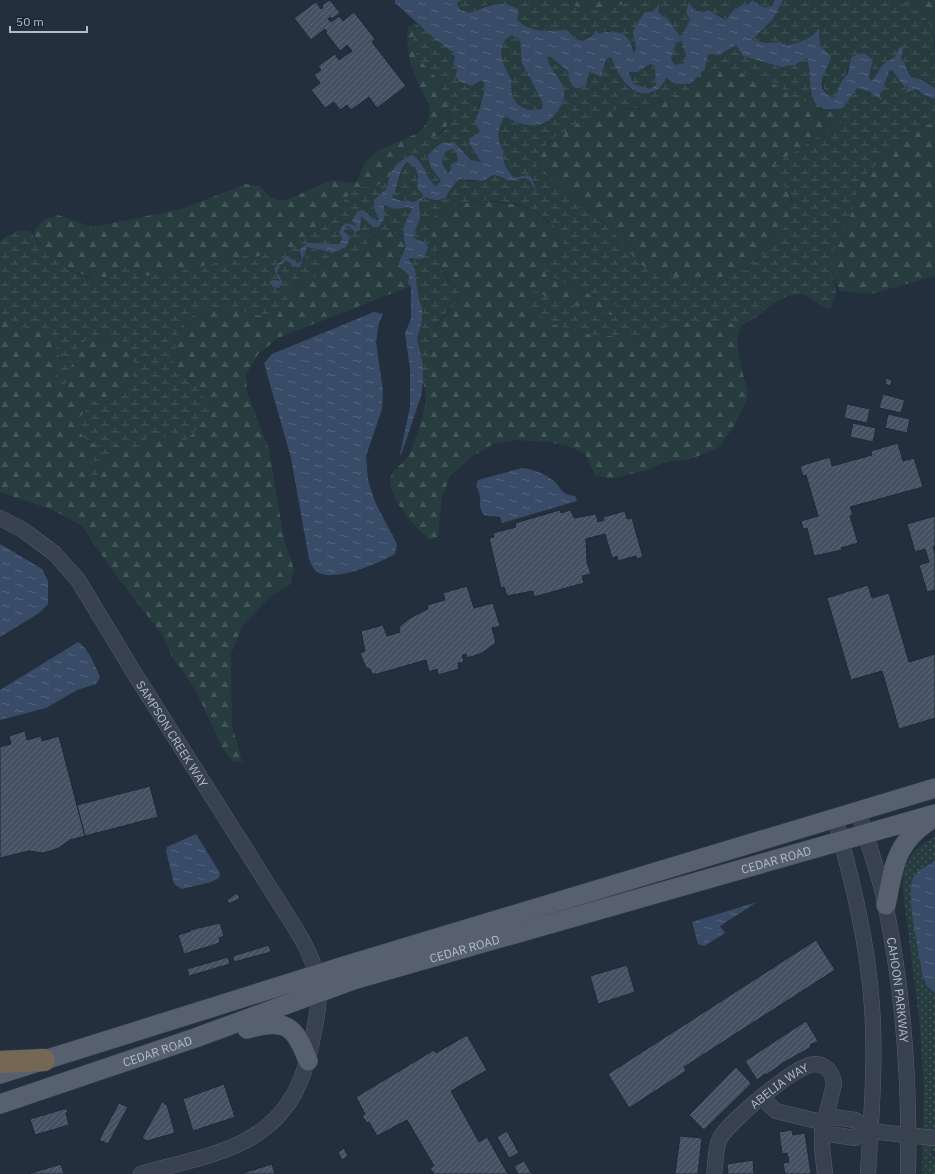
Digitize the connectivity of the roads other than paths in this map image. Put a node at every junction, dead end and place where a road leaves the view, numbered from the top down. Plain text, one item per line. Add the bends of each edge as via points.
1 (0, 518) edge
2 (935, 788) edge
3 (858, 811) junction
4 (935, 814) edge
5 (835, 817) junction
6 (935, 818) edge
7 (865, 834) junction
8 (842, 841) junction
9 (886, 905) junction
10 (317, 983) junction
11 (195, 1038) junction
12 (44, 1060) junction
13 (308, 1061) junction
14 (0, 1062) edge
15 (0, 1074) edge
16 (761, 1097) junction
17 (0, 1104) edge
18 (824, 1124) junction
19 (870, 1131) junction
20 (909, 1136) junction
21 (935, 1138) edge
22 (141, 1174) edge
23 (714, 1174) edge
24 (825, 1174) edge
25 (868, 1174) edge
26 (908, 1174) edge

1 - 10 street, SAMPSON CREEK WAY via 54,553 78,580 282,906 305,946
2 - 3 main road, CEDAR ROAD
3 - 5 main road, CEDAR ROAD
3 - 7 street, CAHOON PARKWAY
4 - 7 main road, CEDAR ROAD
5 - 8 street
5 - 10 main road, CEDAR ROAD
6 - 9 main road via 914,832 899,852 893,868
7 - 8 main road, CEDAR ROAD
7 - 9 street, CAHOON PARKWAY
8 - 10 main road, CEDAR ROAD via 462,949
8 - 19 street via 869,970 874,1042
9 - 20 street, CAHOON PARKWAY via 907,1047
10 - 11 main road, CEDAR ROAD
10 - 12 main road, CEDAR ROAD
10 - 13 street via 318,1011
11 - 13 main road via 278,1023 295,1034 303,1046
11 - 17 main road, CEDAR ROAD
12 - 14 highway
12 - 15 main road, CEDAR ROAD
13 - 22 street via 293,1098 283,1111 258,1133 230,1148
16 - 18 street via 776,1111
16 - 18 street, ABELIA WAY via 804,1068 814,1064 821,1066 830,1071 834,1084
16 - 23 street, ABELIA WAY via 722,1136 717,1147
18 - 19 street via 856,1138
18 - 24 street, ABELIA WAY via 822,1147
19 - 20 street
19 - 25 street
20 - 21 street
20 - 26 street, CAHOON PARKWAY

